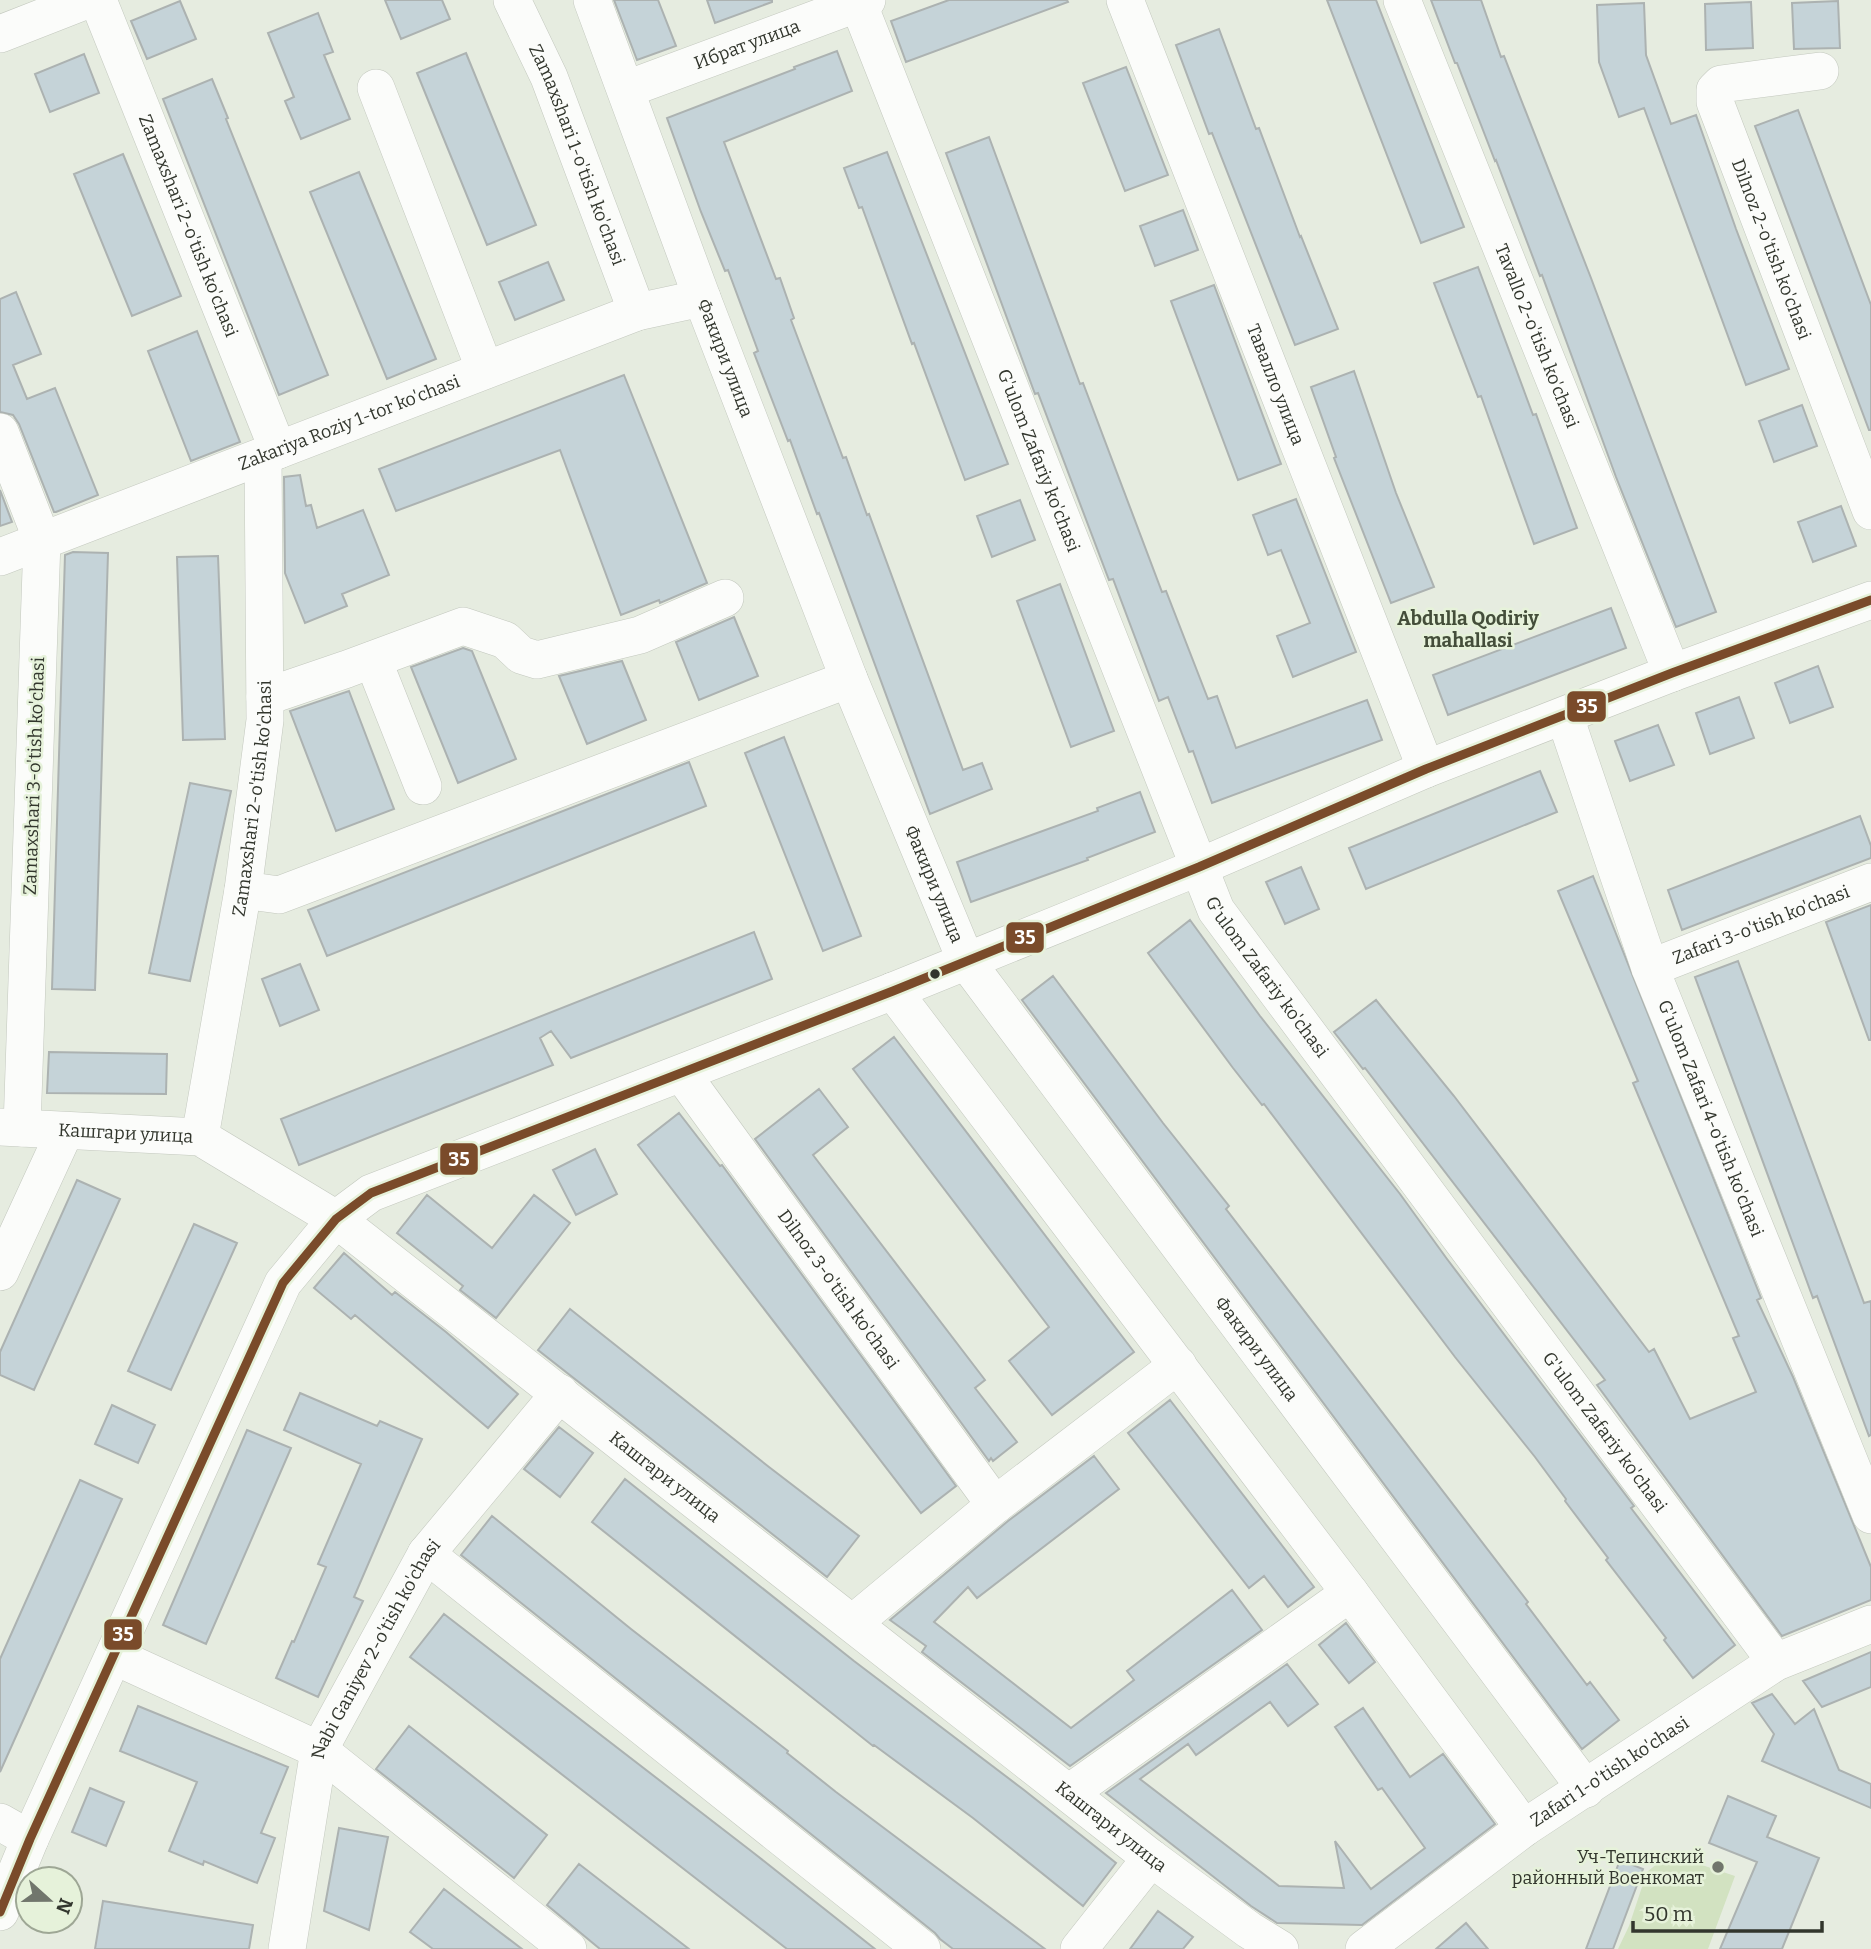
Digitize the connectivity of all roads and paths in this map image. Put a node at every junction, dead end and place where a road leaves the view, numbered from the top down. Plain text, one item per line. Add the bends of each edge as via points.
1 (87, 0) edge
2 (98, 0) edge
3 (512, 0) edge
4 (592, 0) edge
5 (1125, 0) edge
6 (1402, 0) edge
7 (861, 1) edge
8 (0, 34) edge
9 (1820, 71) dead end
10 (376, 88) dead end
11 (627, 89) junction
12 (702, 298) junction
13 (637, 312) junction
14 (485, 370) junction
15 (0, 432) edge
16 (271, 453) junction
17 (1871, 511) edge
18 (42, 540) junction
19 (0, 557) edge
20 (725, 598) dead end
21 (1871, 600) edge
22 (373, 660) junction
23 (1672, 673) junction
24 (849, 679) junction
25 (265, 697) junction
26 (1565, 717) junction
27 (1426, 769) junction
28 (423, 786) dead end
29 (1199, 867) junction
30 (1871, 883) edge
31 (243, 890) junction
32 (965, 961) junction
33 (1650, 968) junction
34 (893, 991) junction
35 (682, 1074) junction
36 (11, 1128) edge
37 (65, 1131) junction
38 (200, 1137) junction
39 (336, 1219) junction
40 (0, 1272) edge
41 (1178, 1365) junction
42 (560, 1393) junction
43 (995, 1505) junction
44 (1871, 1515) edge
45 (426, 1554) junction
46 (1350, 1592) junction
47 (853, 1623) junction
48 (1871, 1624) edge
49 (114, 1657) junction
50 (1776, 1662) junction
51 (320, 1750) junction
52 (1586, 1788) junction
53 (1069, 1793) junction
54 (1524, 1828) junction
55 (15, 1831) edge
56 (1151, 1858) junction
57 (0, 1912) edge
58 (287, 1949) edge
59 (568, 1949) edge
60 (922, 1949) edge
61 (1079, 1949) edge
62 (1280, 1949) edge
63 (1364, 1949) edge

1 - 8 street
2 - 16 street, Zamaxshari 2-o'tish ko'chasi
3 - 13 street, Zamaxshari 1-o'tish ko'chasi via 549,77
4 - 11 street, Факири улица
5 - 27 street, Тавалло улица
6 - 23 street, Tavallo 2-o'tish ko'chasi
7 - 11 street, Ибрат улица
7 - 29 street, G'ulom Zafariy ko'chasi
9 - 17 street, Dilnoz 2-o'tish ko'chasi via 1721,84 1715,90 1715,102
10 - 14 street
11 - 12 street, Факири улица
12 - 13 street, Zakariya Roziy 1-tor ko'chasi
12 - 24 street, Факири улица
13 - 14 street, Zakariya Roziy 1-tor ko'chasi
14 - 16 street, Zakariya Roziy 1-tor ko'chasi
15 - 18 street, Zamaxshari 3-o'tish ko'chasi
16 - 18 street, Zakariya Roziy 1-tor ko'chasi
16 - 25 street, Zamaxshari 2-o'tish ko'chasi
18 - 19 street, Zakariya Roziy 1-tor ko'chasi
18 - 36 street, Zamaxshari 3-o'tish ko'chasi
20 - 22 street via 640,635 537,660 521,655 505,640 463,626
21 - 23 street
22 - 25 street
22 - 28 street
23 - 26 street
24 - 31 street via 279,895
24 - 32 street, Факири улица
25 - 31 street, Zamaxshari 2-o'tish ko'chasi
26 - 27 street
26 - 33 street, G'ulom Zafari 4-o'tish ko'chasi
27 - 29 street
29 - 32 street
29 - 50 street, G'ulom Zafariy ko'chasi via 1216,909
30 - 33 street, Zafari 3-o'tish ko'chasi
31 - 38 street, Zamaxshari 2-o'tish ko'chasi
32 - 34 street
32 - 52 street, Факири улица
33 - 44 street, G'ulom Zafari 4-o'tish ko'chasi
34 - 35 street
34 - 41 street
35 - 39 street via 371,1193
35 - 43 street, Dilnoz 3-o'tish ko'chasi
36 - 37 street, Кашгари улица
37 - 38 street, Кашгари улица
37 - 40 street
38 - 39 street, Кашгари улица
39 - 42 street, Кашгари улица
39 - 49 street via 283,1283
41 - 43 street
41 - 46 street
42 - 45 street, Nabi Ganiyev 2-o'tish ko'chasi
42 - 47 street, Кашгари улица
43 - 47 street
45 - 51 street, Nabi Ganiyev 2-o'tish ko'chasi
45 - 60 street
46 - 53 street
46 - 54 street
47 - 53 street, Кашгари улица
48 - 50 street, Zafari 1-o'tish ko'chasi
49 - 51 street
49 - 55 street
50 - 52 street, Zafari 1-o'tish ko'chasi
51 - 58 street, Nabi Ganiyev 2-o'tish ko'chasi
51 - 59 street
52 - 54 street, Zafari 1-o'tish ko'chasi
53 - 56 street, Кашгари улица
54 - 63 street, Zafari 1-o'tish ko'chasi
55 - 57 street
56 - 61 street
56 - 62 street, Кашгари улица

